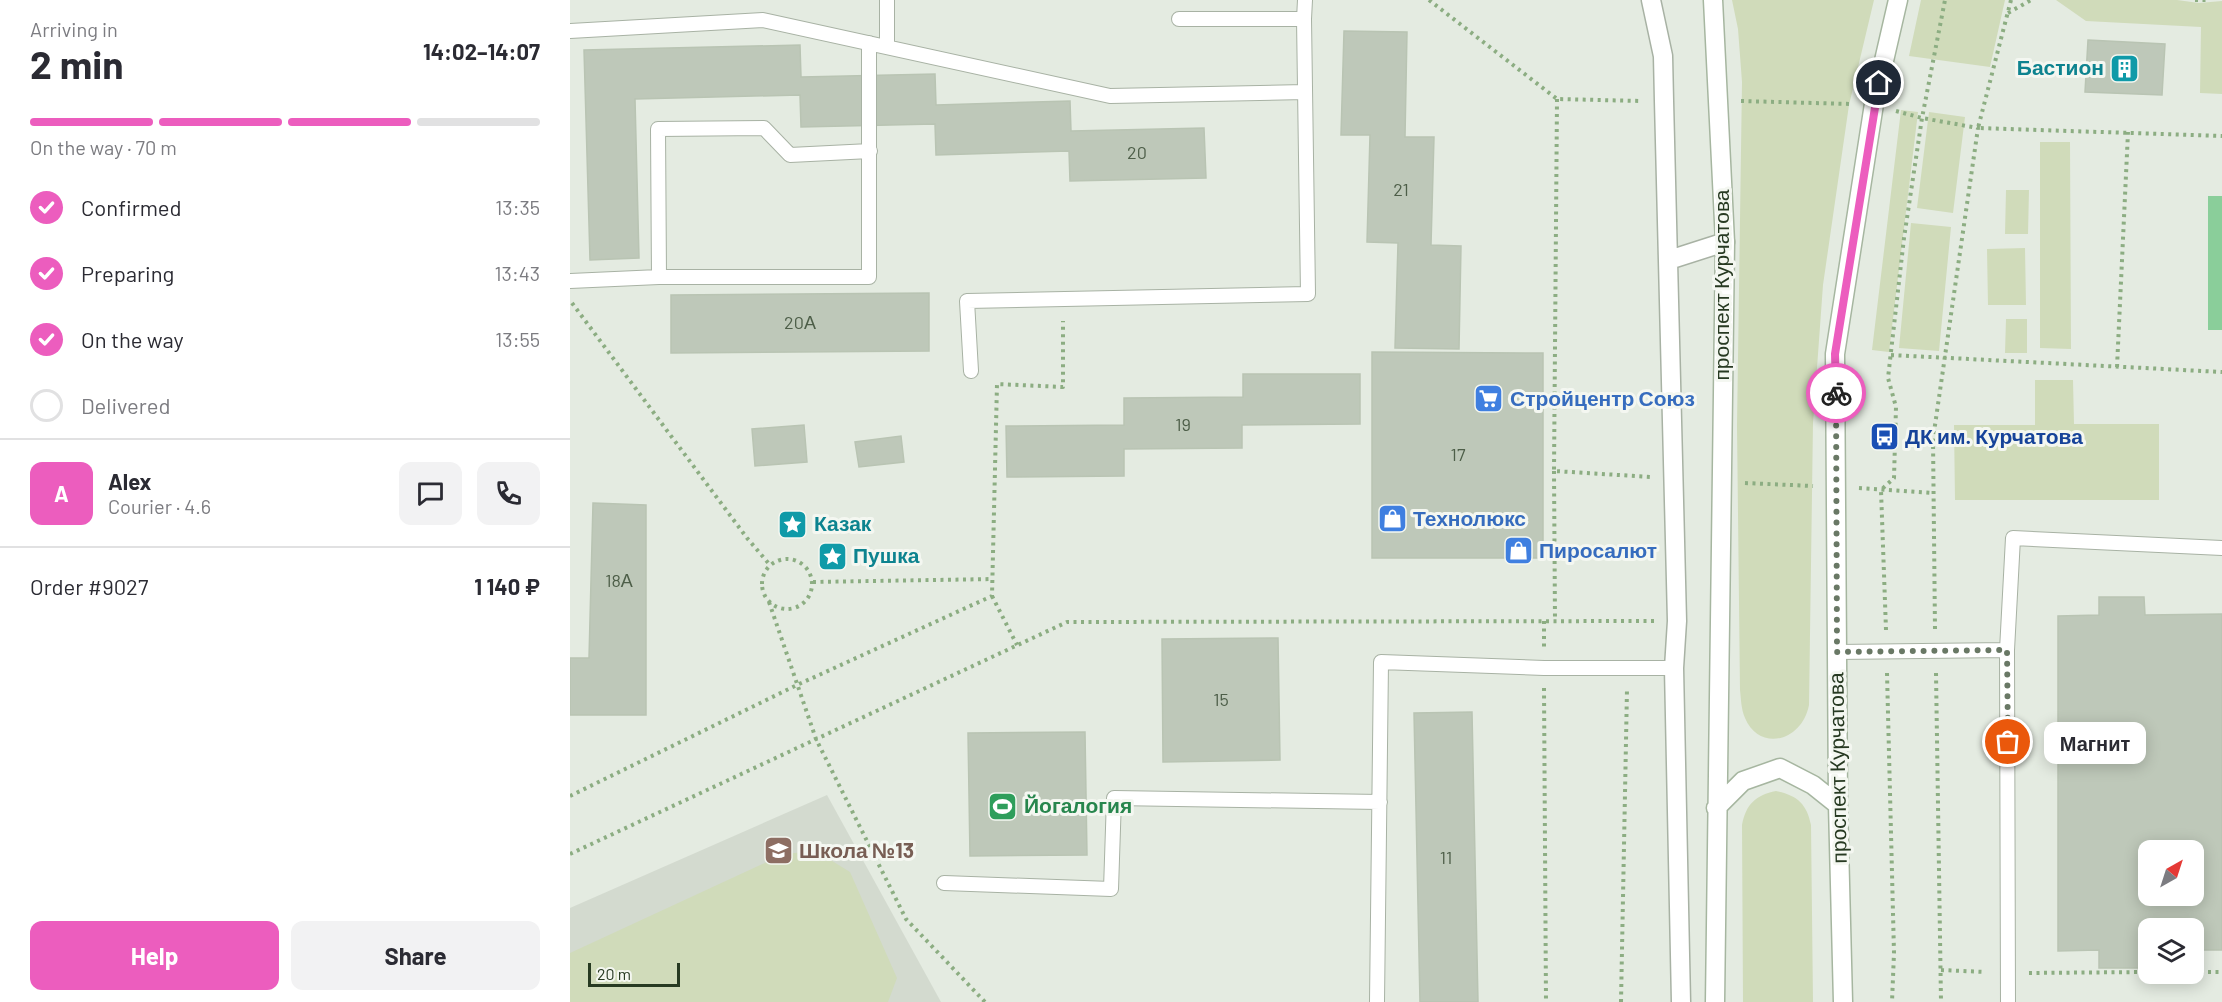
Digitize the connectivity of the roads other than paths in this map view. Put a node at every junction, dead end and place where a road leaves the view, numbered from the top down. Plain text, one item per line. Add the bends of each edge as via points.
1 (887, 0) edge
2 (1305, 0) edge
3 (1651, 0) edge
4 (1713, 0) edge
5 (1898, 0) edge
6 (1179, 19) dead end
7 (1304, 19) junction
8 (570, 31) edge
9 (869, 43) junction
10 (887, 47) junction
11 (1305, 92) junction
12 (870, 151) junction
13 (1725, 242) junction
14 (1669, 260) junction
15 (659, 277) junction
16 (570, 281) edge
17 (971, 371) dead end
18 (2222, 548) edge
19 (2007, 650) junction
20 (1837, 652) junction
21 (1674, 668) junction
22 (1380, 802) junction
23 (1838, 805) junction
24 (1716, 808) junction
25 (944, 883) dead end
26 (1377, 1002) edge
27 (1681, 1002) edge
28 (1714, 1002) edge
29 (1843, 1002) edge
30 (2008, 1002) edge

1 - 10 lane
2 - 7 lane
3 - 14 main road via 1663,56
4 - 13 main road, проспект Курчатова
5 - 20 main road, проспект Курчатова via 1874,104 1835,354
6 - 7 lane
7 - 11 lane
8 - 9 lane via 763,20
9 - 10 lane
9 - 12 lane
10 - 11 lane via 1110,96
11 - 17 lane via 1308,294 967,301
12 - 15 lane via 868,277
12 - 15 lane via 790,155 764,128 658,129
13 - 14 main road
13 - 24 main road, проспект Курчатова
14 - 21 main road via 1677,621
15 - 16 lane
18 - 19 lane via 2013,538
19 - 20 lane
19 - 30 lane
20 - 23 main road, проспект Курчатова
21 - 22 lane via 1381,662
21 - 27 main road
22 - 25 lane via 1114,798 1111,889
22 - 26 lane
23 - 24 main road via 1813,785 1780,768 1743,781
23 - 29 main road, проспект Курчатова
24 - 28 main road, проспект Курчатова

